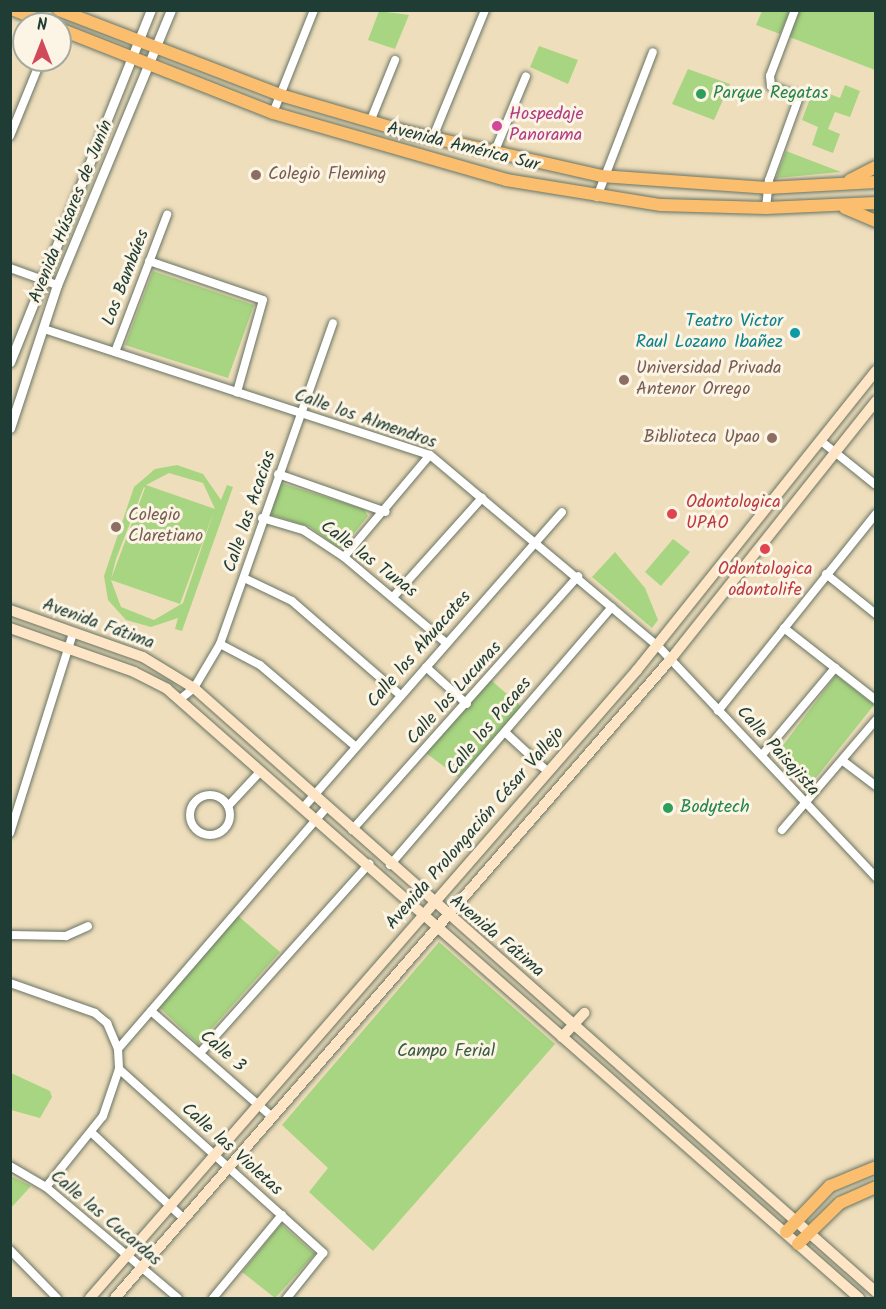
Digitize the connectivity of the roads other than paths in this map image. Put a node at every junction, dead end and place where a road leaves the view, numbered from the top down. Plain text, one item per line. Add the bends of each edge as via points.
1 (59, 10) edge
2 (151, 10) edge
3 (171, 10) edge
4 (314, 10) edge
5 (485, 10) edge
6 (795, 10) edge
7 (72, 34) edge
8 (138, 42) junction
9 (156, 49) junction
10 (653, 52) dead end
11 (132, 59) junction
12 (395, 60) dead end
13 (150, 66) junction
14 (36, 72) edge
15 (526, 76) dead end
16 (280, 95) junction
17 (10, 108) edge
18 (20, 111) junction
19 (273, 113) junction
20 (370, 122) junction
21 (10, 136) edge
22 (433, 137) junction
23 (494, 153) junction
24 (876, 167) edge
25 (601, 176) junction
26 (876, 182) edge
27 (834, 186) junction
28 (767, 188) junction
29 (597, 197) junction
30 (876, 203) edge
31 (829, 206) junction
32 (766, 208) junction
33 (167, 215) dead end
34 (876, 221) edge
35 (149, 261) junction
36 (10, 268) edge
37 (42, 280) junction
38 (57, 285) junction
39 (333, 323) dead end
40 (44, 329) junction
41 (14, 340) edge
42 (115, 352) junction
43 (10, 362) edge
44 (876, 371) edge
45 (237, 392) junction
46 (876, 401) edge
47 (301, 413) junction
48 (10, 428) edge
49 (820, 441) junction
50 (836, 452) junction
51 (430, 455) junction
52 (278, 474) junction
53 (876, 484) edge
54 (482, 498) junction
55 (386, 512) junction
56 (562, 512) dead end
57 (876, 514) edge
58 (262, 518) junction
59 (536, 542) junction
60 (344, 557) junction
61 (826, 574) junction
62 (578, 576) junction
63 (244, 578) junction
64 (394, 596) junction
65 (612, 607) junction
66 (10, 610) edge
67 (876, 614) edge
68 (10, 628) edge
69 (784, 628) junction
70 (73, 633) junction
71 (446, 643) junction
72 (220, 644) junction
73 (658, 646) junction
74 (68, 647) junction
75 (670, 660) junction
76 (426, 667) junction
77 (835, 668) junction
78 (637, 670) junction
79 (194, 688) junction
80 (400, 695) junction
81 (179, 700) junction
82 (876, 700) edge
83 (467, 704) junction
84 (629, 707) junction
85 (718, 711) junction
86 (598, 714) junction
87 (876, 720) edge
88 (610, 728) junction
89 (507, 734) junction
90 (356, 747) junction
91 (762, 755) junction
92 (843, 760) junction
93 (547, 771) junction
94 (258, 774) junction
95 (876, 786) edge
96 (314, 797) junction
97 (230, 804) junction
98 (806, 807) junction
99 (303, 808) junction
100 (326, 808) junction
101 (316, 819) junction
102 (352, 830) junction
103 (782, 830) dead end
104 (10, 833) edge
105 (369, 864) junction
106 (390, 865) junction
107 (468, 865) junction
108 (480, 877) junction
109 (876, 877) edge
110 (433, 905) junction
111 (424, 915) junction
112 (446, 916) junction
113 (88, 926) dead end
114 (436, 928) junction
115 (10, 935) edge
116 (10, 983) edge
117 (151, 1011) junction
118 (584, 1013) dead end
119 (573, 1024) junction
120 (562, 1037) junction
121 (118, 1049) junction
122 (200, 1053) junction
123 (119, 1070) junction
124 (259, 1105) junction
125 (272, 1117) junction
126 (697, 1130) junction
127 (92, 1133) junction
128 (685, 1143) junction
129 (214, 1155) junction
130 (10, 1166) edge
131 (228, 1167) junction
132 (876, 1167) edge
133 (46, 1187) junction
134 (876, 1187) edge
135 (170, 1207) junction
136 (282, 1215) junction
137 (183, 1218) junction
138 (796, 1219) junction
139 (809, 1231) junction
140 (786, 1232) junction
141 (798, 1244) junction
142 (10, 1250) edge
143 (125, 1258) junction
144 (141, 1269) junction
145 (876, 1292) edge
146 (57, 1299) edge
147 (90, 1299) edge
148 (115, 1299) edge
149 (178, 1299) edge
150 (213, 1299) edge
151 (287, 1299) edge
152 (859, 1299) edge
153 (870, 1299) edge

1 - 8 main road, Avenida América Sur
2 - 8 street, Avenida Húsares de Junín
3 - 9 street, Avenida Húsares de Junín
4 - 16 street
5 - 22 street
6 - 28 street via 783,38 771,86 799,97
7 - 11 main road, Avenida América Sur
8 - 9 main road, Avenida América Sur
8 - 11 street, Avenida Húsares de Junín
9 - 13 street, Avenida Húsares de Junín
9 - 16 main road, Avenida América Sur
10 - 25 street
11 - 13 main road, Avenida América Sur
11 - 37 street, Avenida Húsares de Junín
12 - 20 street
13 - 19 main road, Avenida América Sur
13 - 38 street, Avenida Húsares de Junín
14 - 18 street
15 - 23 street
16 - 19 street
16 - 20 main road, Avenida América Sur
17 - 18 street
18 - 21 street
19 - 29 main road, Avenida América Sur via 506,180
20 - 22 main road, Avenida América Sur
22 - 23 main road, Avenida América Sur
23 - 25 main road, Avenida América Sur
24 - 27 main road
25 - 28 main road, Avenida América Sur
25 - 29 street
26 - 27 main road, Avenida América Sur
27 - 28 main road, Avenida América Sur
28 - 32 street
29 - 32 main road, Avenida América Sur
30 - 31 main road, Avenida América Sur
31 - 32 main road, Avenida América Sur
31 - 34 main road
33 - 35 street, Los Bambúes
35 - 42 street, Los Bambúes
35 - 45 street via 263,300
36 - 37 street
37 - 38 street
37 - 41 street, Avenida Húsares de Junín
38 - 40 street, Avenida Húsares de Junín
39 - 47 street, Calle las Acacias
40 - 42 street, Calle los Almendros
40 - 48 street, Avenida Húsares de Junín
41 - 43 street, Avenida Húsares de Junín
42 - 45 street, Calle los Almendros
44 - 49 main road, Avenida Prolongación César Vallejo
45 - 47 street, Calle los Almendros
46 - 50 main road, Avenida Prolongación César Vallejo
47 - 51 street, Calle los Almendros
47 - 52 street, Calle las Acacias
49 - 50 street
49 - 73 main road, Avenida Prolongación César Vallejo
50 - 53 street
50 - 75 main road, Avenida Prolongación César Vallejo
51 - 54 street, Calle los Almendros
51 - 55 street
52 - 55 street
52 - 58 street, Calle las Acacias
54 - 59 street, Calle los Almendros
54 - 64 street
55 - 60 street
56 - 59 street, Calle los Ahuacates
57 - 61 street
58 - 60 street, Calle las Tunas via 303,530
58 - 63 street, Calle las Acacias
59 - 62 street, Calle los Almendros
59 - 71 street, Calle los Ahuacates
60 - 64 street, Calle las Tunas
61 - 67 street
61 - 69 street
62 - 65 street, Calle los Almendros
62 - 83 street, Calle los Lucunas
63 - 72 street, Calle las Acacias
63 - 80 street via 292,601
64 - 71 street, Calle las Tunas
65 - 73 street, Calle los Almendros
65 - 89 street, Calle los Pacaes
66 - 70 main road, Avenida Fátima
68 - 74 main road, Avenida Fátima
69 - 77 street
69 - 85 street
70 - 74 street
70 - 79 main road, Avenida Fátima via 143,657
71 - 76 street, Calle los Ahuacates
72 - 79 street, Calle las Acacias
72 - 90 street via 260,665
73 - 75 street, Calle Paisajista
73 - 78 main road, Avenida Prolongación César Vallejo
74 - 81 main road, Avenida Fátima via 134,672
74 - 104 street
75 - 84 main road, Avenida Prolongación César Vallejo
75 - 85 street, Calle Paisajista
76 - 80 street, Calle los Ahuacates
76 - 83 street
77 - 82 street
77 - 91 street
78 - 84 main road via 623,695
78 - 86 main road, Avenida Prolongación César Vallejo
79 - 81 street, Calle las Acacias
79 - 96 main road, Avenida Fátima
80 - 90 street, Calle los Ahuacates
81 - 94 main road, Avenida Fátima
83 - 102 street, Calle los Lucunas
84 - 88 main road, Avenida Prolongación César Vallejo
85 - 91 street, Calle Paisajista
86 - 88 main road via 609,716
86 - 93 main road, Avenida Prolongación César Vallejo
87 - 92 street
88 - 108 main road, Avenida Prolongación César Vallejo
89 - 93 street
89 - 106 street, Calle los Pacaes
90 - 96 street, Calle los Ahuacates
91 - 98 street, Calle Paisajista
92 - 95 street
92 - 98 street
93 - 107 main road, Avenida Prolongación César Vallejo
94 - 97 street
94 - 99 main road, Avenida Fátima
96 - 99 street, Calle los Ahuacates
96 - 100 main road, Avenida Fátima
97 - 97 street via 207,794 188,813 189,822 212,837 232,817
98 - 103 street
98 - 109 street, Calle Paisajista
99 - 101 main road, Avenida Fátima
100 - 101 street
100 - 102 main road, Avenida Fátima
101 - 105 main road, Avenida Fátima
101 - 117 street
102 - 106 main road, Avenida Fátima
105 - 111 main road, Avenida Fátima
105 - 122 street
106 - 110 main road, Avenida Fátima
107 - 108 main road via 473,877
107 - 110 main road, Avenida Prolongación César Vallejo
108 - 112 main road, Avenida Prolongación César Vallejo
110 - 111 main road, Avenida Prolongación César Vallejo
110 - 112 main road, Avenida Fátima
111 - 114 main road, Avenida Fátima
111 - 124 main road, Avenida Prolongación César Vallejo
112 - 114 main road, Avenida Prolongación César Vallejo
112 - 119 main road, Avenida Fátima
113 - 115 street via 66,936
114 - 120 main road, Avenida Fátima
114 - 125 main road, Avenida Prolongación César Vallejo
116 - 121 street via 95,1013 107,1023
117 - 121 street
117 - 122 street, Calle 3
118 - 119 main road
119 - 120 main road
119 - 126 main road, Avenida Fátima
120 - 128 main road, Avenida Fátima
121 - 123 street
122 - 124 street, Calle 3
123 - 127 street via 110,1101
123 - 129 street, Calle las Violetas
124 - 125 street, Calle 3
124 - 129 main road, Avenida Prolongación César Vallejo
125 - 131 main road, Avenida Prolongación César Vallejo
126 - 128 main road
126 - 138 main road, Avenida Fátima
127 - 133 street
127 - 135 street
128 - 140 main road, Avenida Fátima
129 - 131 street, Calle las Violetas
129 - 135 main road, Avenida Prolongación César Vallejo
130 - 133 street, Calle las Cucardas
131 - 136 street, Calle las Violetas
131 - 137 main road, Avenida Prolongación César Vallejo
132 - 138 main road via 830,1186
133 - 143 street, Calle las Cucardas
134 - 139 main road via 840,1203
135 - 137 street
135 - 143 main road, Avenida Prolongación César Vallejo
136 - 150 street
136 - 151 street, Calle las Violetas via 323,1253
137 - 144 main road, Avenida Prolongación César Vallejo
138 - 139 main road, Avenida Fátima
138 - 140 main road
139 - 141 main road
139 - 145 main road, Avenida Fátima
140 - 141 main road, Avenida Fátima
141 - 152 main road, Avenida Fátima
142 - 146 street
143 - 144 street, Calle las Cucardas
143 - 147 main road, Avenida Prolongación César Vallejo
144 - 148 main road, Avenida Prolongación César Vallejo
144 - 149 street, Calle las Cucardas
145 - 153 main road

